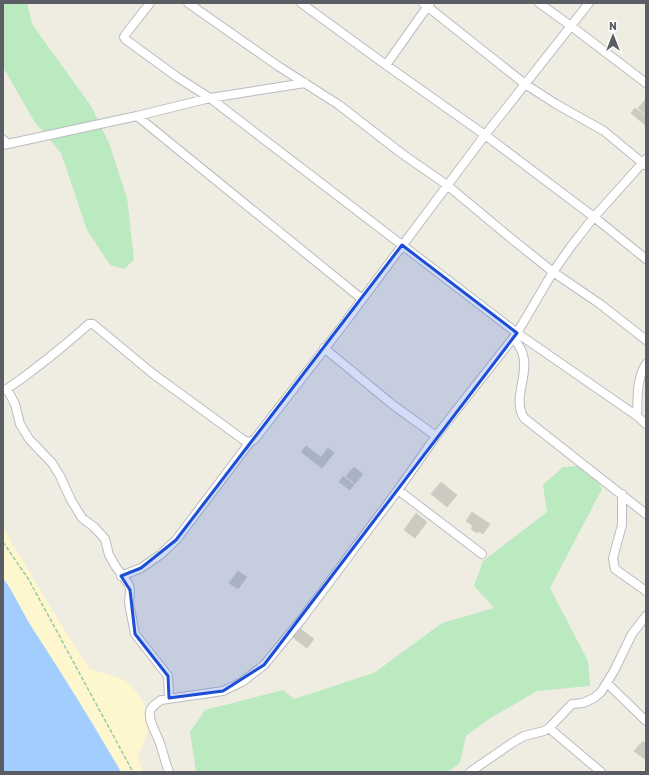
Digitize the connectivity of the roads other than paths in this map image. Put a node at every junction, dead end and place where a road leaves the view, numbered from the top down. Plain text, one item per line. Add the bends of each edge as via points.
1 (150, 3) edge
2 (188, 3) edge
3 (539, 3) edge
4 (589, 3) edge
5 (303, 4) edge
6 (426, 4) edge
7 (571, 26) junction
8 (386, 66) junction
9 (305, 83) junction
10 (646, 83) edge
11 (525, 84) junction
12 (210, 98) junction
13 (137, 116) junction
14 (485, 135) junction
15 (3, 138) edge
16 (7, 144) edge
17 (645, 162) edge
18 (447, 185) junction
19 (594, 217) junction
20 (402, 245) junction
21 (646, 259) edge
22 (553, 272) junction
23 (362, 299) junction
24 (515, 335) junction
25 (646, 340) edge
26 (324, 348) junction
27 (646, 364) edge
28 (5, 389) edge
29 (637, 416) junction
30 (646, 424) edge
31 (436, 436) junction
32 (250, 442) junction
33 (398, 490) junction
34 (622, 494) junction
35 (646, 514) edge
36 (482, 554) dead end
37 (121, 576) junction
38 (646, 591) edge
39 (646, 616) edge
40 (607, 683) junction
41 (169, 698) junction
42 (646, 721) edge
43 (549, 728) junction
44 (169, 772) edge
45 (470, 772) edge
46 (602, 772) edge

1 - 12 street via 124,37
2 - 9 street
3 - 7 street
4 - 7 street
5 - 8 street
6 - 8 street
6 - 11 street
7 - 10 street
7 - 11 street
8 - 14 street
9 - 12 street
9 - 18 street
11 - 14 street
11 - 17 street via 604,131
12 - 13 street
12 - 20 street
13 - 16 street
13 - 23 street
14 - 18 street
14 - 19 street
15 - 16 lane
17 - 19 street
18 - 20 street
18 - 22 street
19 - 21 street
19 - 22 street
20 - 23 street
20 - 24 street
22 - 24 street
22 - 25 street
23 - 26 street
24 - 29 street
24 - 31 street
24 - 34 street via 523,354 520,412 524,418
26 - 31 street via 393,405
26 - 32 street
27 - 29 street via 639,381
28 - 32 street via 93,324 152,373 245,441
28 - 37 street via 15,404 20,424 29,439 52,463 82,518 105,539 109,555
29 - 30 street
31 - 33 street
32 - 37 street via 176,540 141,568
33 - 36 street
33 - 41 street via 301,620 264,665 242,682 223,691
34 - 35 street
34 - 38 street via 622,525 613,564
37 - 41 street via 126,579 130,590 135,634 168,676
39 - 40 street via 632,634
40 - 42 street
40 - 43 street via 594,698 572,704
41 - 44 street via 155,704 150,716
43 - 45 street via 518,739
43 - 46 street

